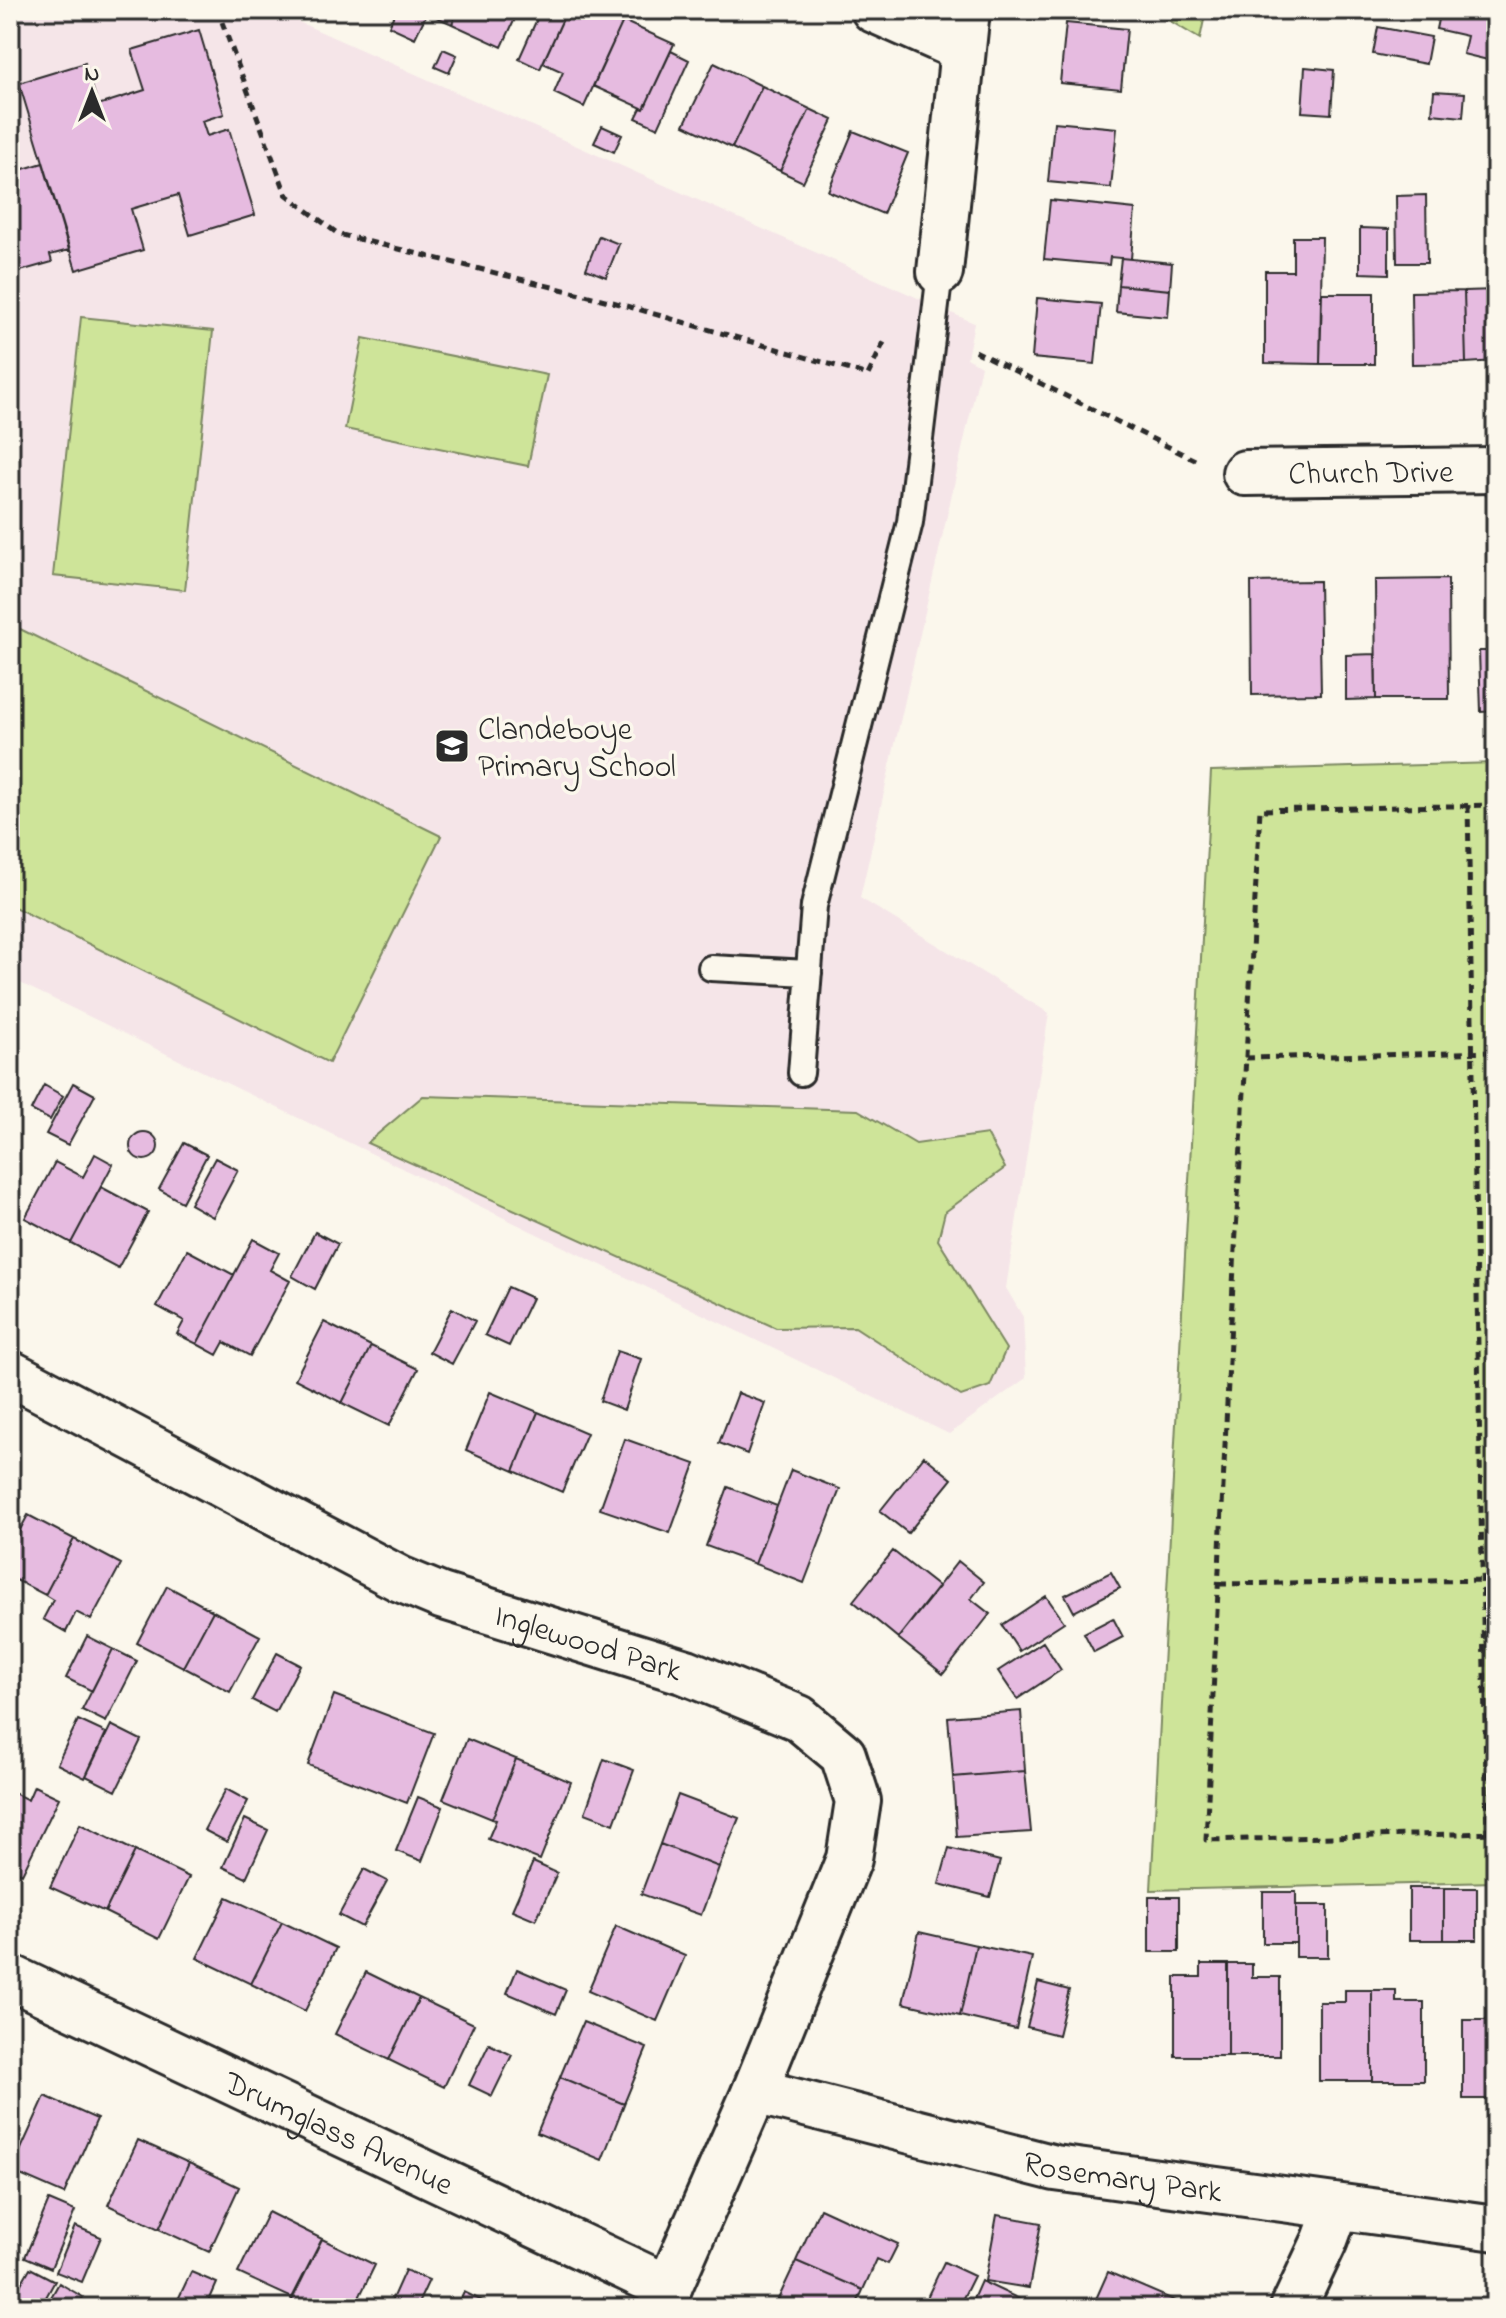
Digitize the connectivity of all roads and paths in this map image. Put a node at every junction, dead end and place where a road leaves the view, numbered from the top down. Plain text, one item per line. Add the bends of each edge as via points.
1 (874, 10) edge
2 (222, 22) dead end
3 (964, 30) edge
4 (940, 272) joint
5 (887, 336) dead end
6 (977, 340) dead end
7 (1496, 470) edge
8 (1245, 473) joint
9 (1468, 805) junction
10 (1496, 805) edge
11 (711, 968) dead end
12 (809, 973) junction
13 (1496, 1052) edge
14 (1473, 1053) junction
15 (1246, 1058) junction
16 (801, 1073) dead end
17 (10, 1373) edge
18 (1483, 1580) junction
19 (1496, 1580) edge
20 (1219, 1584) junction
21 (1496, 1833) edge
22 (1487, 1834) junction
23 (10, 1977) edge
24 (755, 2091) junction
25 (1337, 2207) junction
26 (1496, 2228) edge
27 (665, 2298) edge
28 (1293, 2308) edge

1 - 3 street
2 - 5 path via 286,194 338,234 609,301 868,375
3 - 4 street
4 - 12 lane via 910,522 814,906
6 - 8 path via 975,352 1212,469
7 - 8 street, Church Drive
9 - 10 path
9 - 14 path
9 - 15 path via 1260,810
11 - 12 lane
12 - 16 lane
13 - 14 path
14 - 15 path
14 - 18 path
15 - 20 path
17 - 24 street, Inglewood Park via 400,1579 686,1672 799,1718 843,1755 858,1801 849,1859
18 - 19 path
18 - 20 path
18 - 22 path
20 - 22 path via 1206,1840
21 - 22 path
23 - 27 street, Drumglass Avenue
24 - 25 street, Rosemary Park via 1055,2168
24 - 27 street, Inglewood Park
25 - 26 street, Rosemary Park
25 - 28 street

